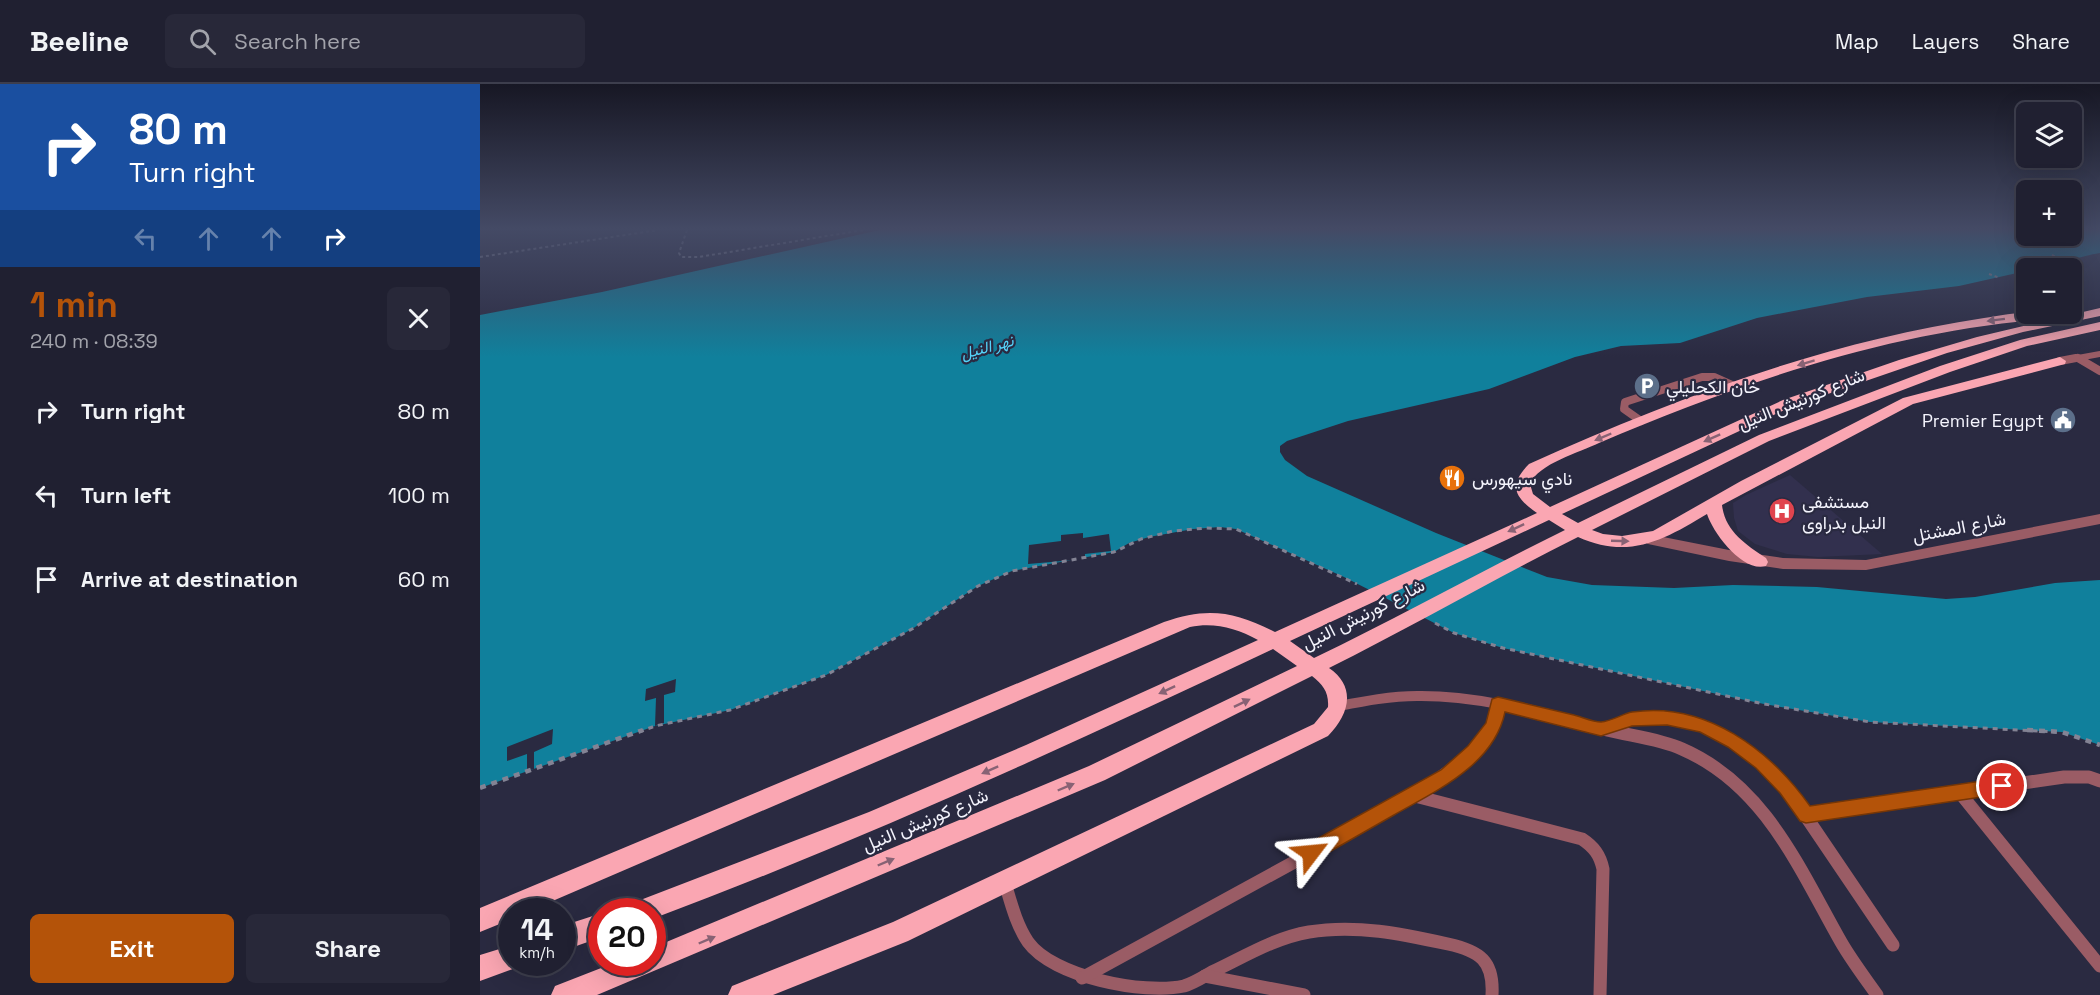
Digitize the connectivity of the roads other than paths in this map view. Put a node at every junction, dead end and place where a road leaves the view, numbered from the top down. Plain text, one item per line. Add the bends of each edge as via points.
1 (2099, 317) edge
2 (2024, 343) junction
3 (2100, 354) edge
4 (2078, 358) junction
5 (2060, 361) junction
6 (2100, 371) edge
7 (1734, 386) junction
8 (1641, 421) junction
9 (1714, 503) junction
10 (2100, 519) edge
11 (1648, 539) junction
12 (1760, 562) junction
13 (1498, 704) junction
14 (1339, 706) junction
15 (1601, 729) junction
16 (2100, 781) edge
17 (1960, 793) junction
18 (1415, 796) junction
19 (1806, 815) junction
20 (1005, 883) junction
21 (666, 902) edge
22 (480, 921) edge
23 (1893, 945) dead end
24 (666, 955) edge
25 (498, 962) edge
26 (2100, 966) edge
27 (480, 969) edge
28 (614, 976) edge
29 (1205, 976) junction
30 (1082, 978) junction
31 (564, 995) edge
32 (741, 995) edge
33 (1304, 995) edge
34 (1492, 995) edge
35 (1600, 995) edge
36 (1877, 995) edge

1 - 2 highway, شارع كورنيش النيل
1 -> 7 highway via 2029,316 1968,323 1807,363
1 -> 21 highway, شارع كورنيش النيل via 1995,335 1788,403 931,797
2 - 5 highway
24 -> 2 highway, شارع كورنيش النيل via 1097,774 1745,447 1945,369
3 - 4 lane
4 - 5 lane
4 - 6 lane
5 - 9 highway via 1908,401
7 - 8 highway
7 - 8 lane via 1714,377 1702,377 1625,402 1624,409
8 -> 11 highway via 1534,467 1523,483 1533,504 1590,537 1610,541
9 - 11 highway
9 - 12 highway via 1716,520 1728,539
10 - 12 street, شارع المشتل via 1866,566 1809,567
11 - 12 street, شارع المشتل
13 - 14 lane via 1417,696
13 - 15 lane
13 - 18 lane via 1494,725 1474,752
14 - 20 highway via 1321,730
14 - 22 highway via 1338,692 1330,680 1250,625 1224,618 1197,619 1170,627
15 - 19 lane via 1632,719 1667,718 1704,726 1762,763
15 - 36 lane via 1681,748 1705,759 1750,794 1801,866 1842,944
16 - 17 lane via 2064,777
17 - 19 lane
17 - 26 lane
18 - 30 lane
18 - 35 lane via 1582,839 1593,846 1602,857 1603,869
19 - 23 lane
20 - 30 lane via 1021,930 1036,951 1056,968
20 - 32 highway via 899,932
25 - 27 highway
28 - 31 highway
29 - 30 lane via 1164,990
29 - 33 lane
29 - 34 lane via 1273,941 1347,928 1384,930 1471,949 1484,958 1492,972

